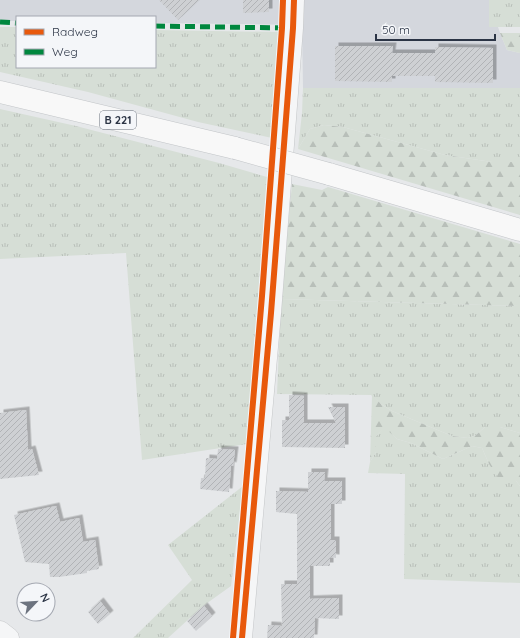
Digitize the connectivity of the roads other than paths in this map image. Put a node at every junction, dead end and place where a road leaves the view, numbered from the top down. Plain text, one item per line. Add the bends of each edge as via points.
1 (294, 0) edge
2 (0, 92) edge
3 (520, 230) edge
4 (0, 630) edge
5 (9, 638) edge
6 (242, 638) edge

1 - 6 street via 271,313
2 - 3 main road, B 221, bridge via 235,148
4 - 5 street

